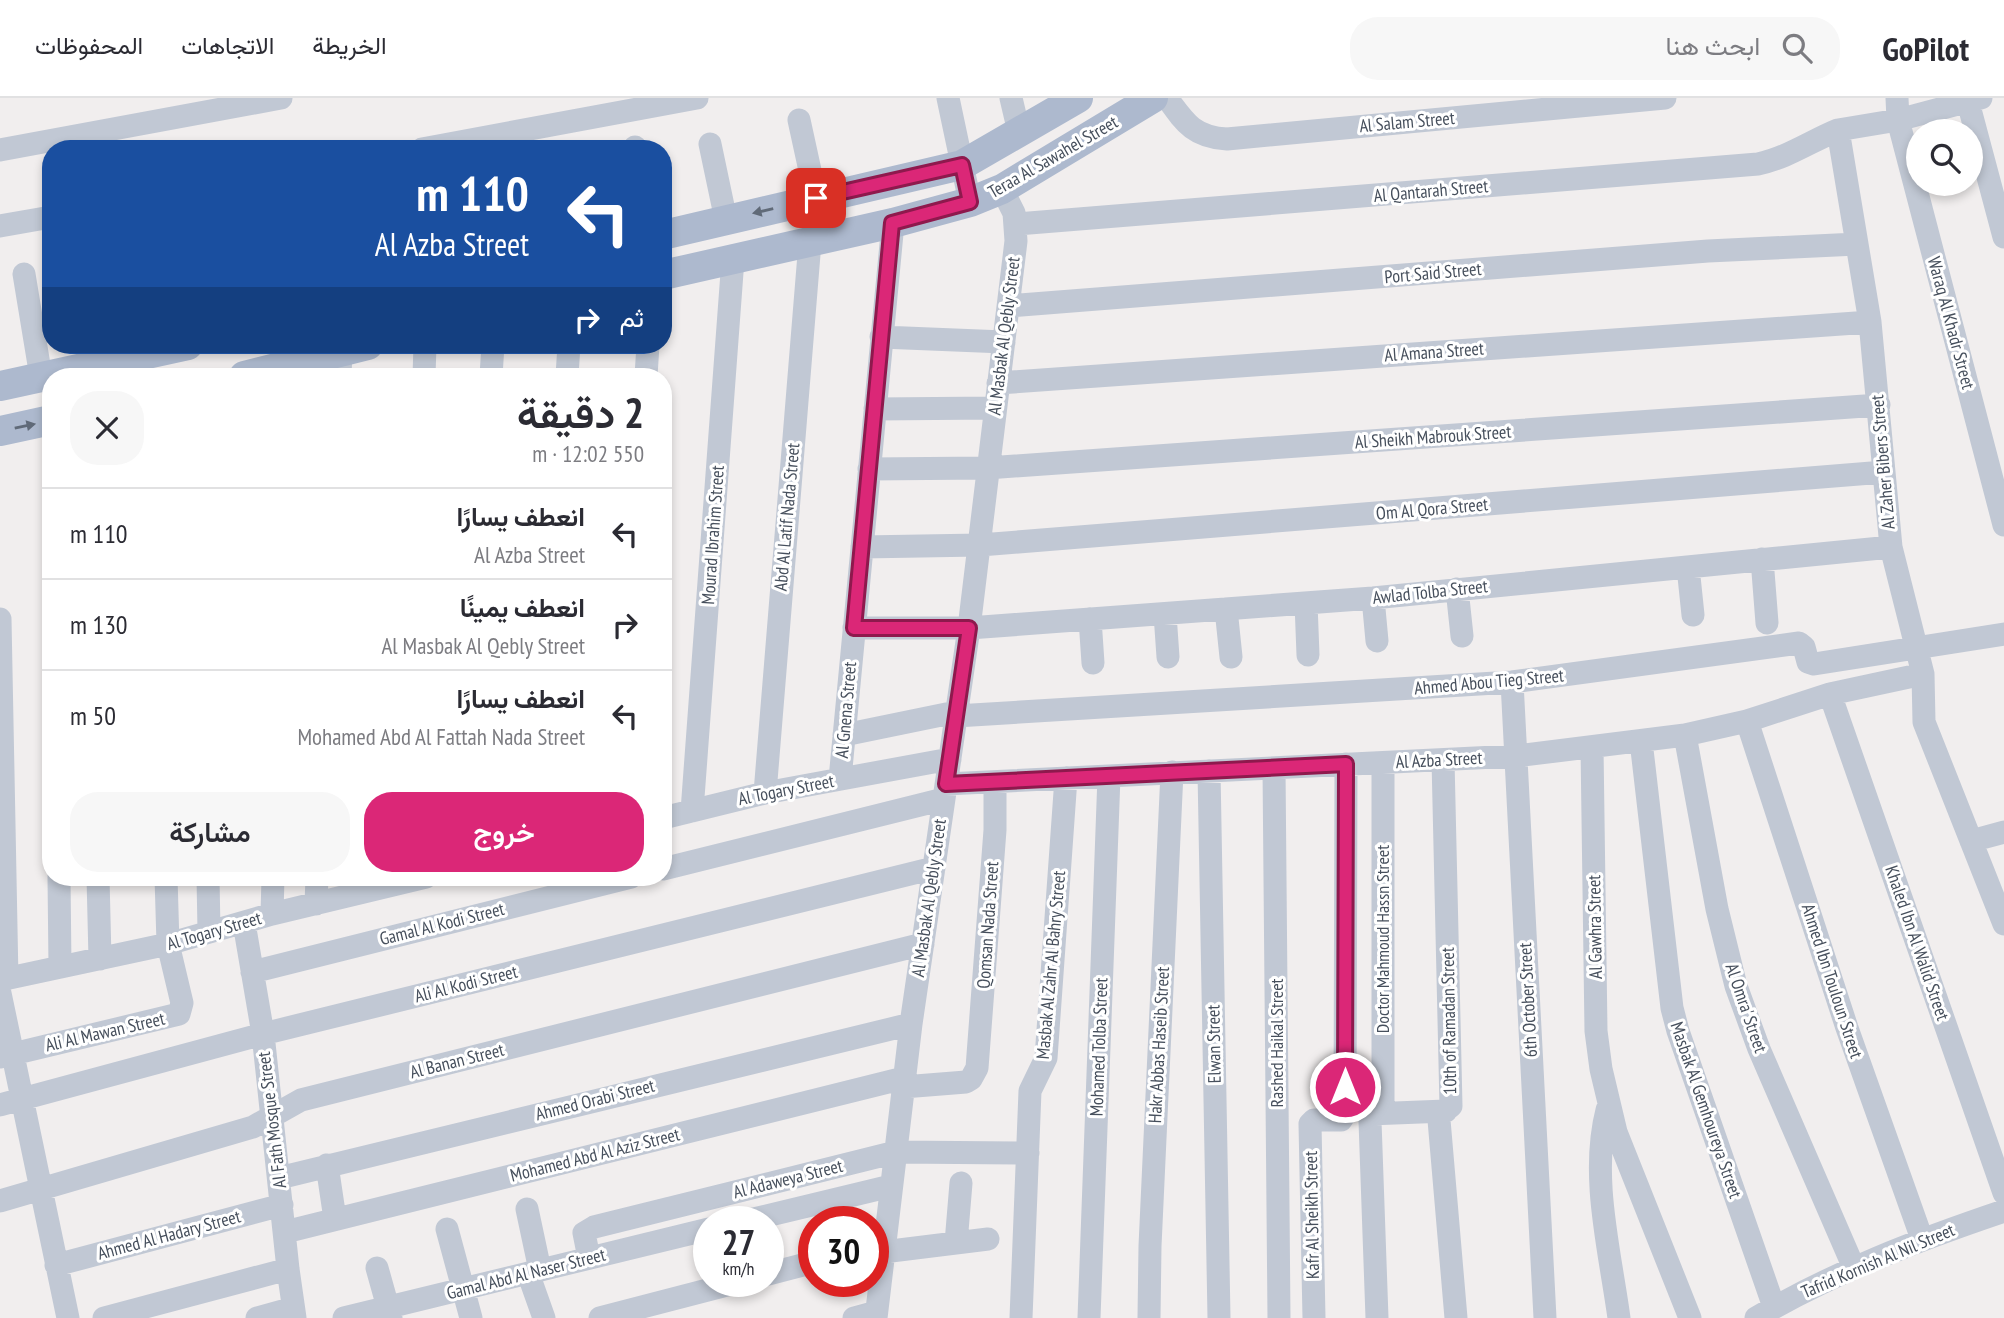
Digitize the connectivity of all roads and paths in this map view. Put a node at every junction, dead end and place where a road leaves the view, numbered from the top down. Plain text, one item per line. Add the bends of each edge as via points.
1 (281, 98) edge
2 (697, 98) edge
3 (948, 98) edge
4 (1011, 98) edge
5 (1078, 98) edge
6 (1153, 98) edge
7 (1167, 98) edge
8 (1665, 98) edge
9 (1975, 100) edge
10 (1897, 109) edge
11 (799, 120) dead end
12 (1838, 130) junction
13 (1019, 132) junction
14 (54, 140) edge
15 (471, 140) edge
16 (42, 142) edge
17 (710, 144) dead end
18 (0, 150) edge
19 (962, 165) junction
20 (1002, 189) junction
21 (816, 198) junction
22 (970, 202) junction
23 (42, 219) edge
24 (726, 220) junction
25 (892, 223) junction
26 (1017, 224) junction
27 (0, 226) edge
28 (672, 232) edge
29 (2004, 237) edge
30 (810, 242) junction
31 (1857, 244) junction
32 (733, 259) junction
33 (672, 273) edge
34 (24, 274) dead end
35 (1008, 306) junction
36 (1870, 322) junction
37 (881, 337) junction
38 (1004, 342) junction
39 (116, 354) edge
40 (350, 357) edge
41 (70, 368) edge
42 (301, 368) edge
43 (41, 377) joint
44 (998, 383) junction
45 (0, 386) edge
46 (1879, 405) junction
47 (875, 408) junction
48 (995, 408) junction
49 (42, 422) edge
50 (0, 431) edge
51 (987, 468) junction
52 (869, 470) junction
53 (1884, 472) junction
54 (2004, 525) edge
55 (980, 545) junction
56 (862, 547) junction
57 (1891, 547) junction
58 (1762, 559) junction
59 (1688, 567) junction
60 (1457, 589) junction
61 (1373, 598) junction
62 (1306, 603) junction
63 (1226, 609) junction
64 (1166, 614) junction
65 (1693, 615) dead end
66 (0, 619) edge
67 (1090, 619) junction
68 (1767, 623) dead end
69 (854, 628) junction
70 (969, 628) junction
71 (2004, 634) edge
72 (1462, 636) dead end
73 (1377, 641) dead end
74 (1917, 648) junction
75 (1308, 655) dead end
76 (1168, 657) dead end
77 (1231, 657) dead end
78 (1093, 663) dead end
79 (1923, 674) junction
80 (1512, 682) junction
81 (1830, 694) junction
82 (956, 714) junction
83 (1747, 721) junction
84 (844, 735) junction
85 (1685, 735) junction
86 (1641, 741) junction
87 (1592, 747) junction
88 (1516, 756) junction
89 (950, 759) junction
90 (1443, 760) junction
91 (1383, 762) junction
92 (1346, 764) junction
93 (1275, 768) junction
94 (1209, 771) junction
95 (1172, 772) junction
96 (1109, 776) junction
97 (1066, 778) junction
98 (840, 779) junction
99 (995, 782) junction
100 (945, 791) junction
101 (765, 793) junction
102 (692, 811) junction
103 (672, 816) edge
104 (2004, 832) edge
105 (1970, 841) junction
106 (672, 867) edge
107 (934, 868) junction
108 (59, 886) edge
109 (98, 886) edge
110 (166, 886) edge
111 (208, 886) edge
112 (273, 886) edge
113 (317, 886) edge
114 (377, 886) edge
115 (595, 886) edge
116 (1998, 891) edge
117 (316, 904) junction
118 (272, 914) junction
119 (244, 923) junction
120 (2004, 924) edge
121 (209, 931) junction
122 (168, 944) junction
123 (923, 944) junction
124 (100, 959) junction
125 (60, 967) junction
126 (252, 972) junction
127 (2, 984) edge
128 (911, 1024) junction
129 (263, 1034) junction
130 (6, 1055) edge
131 (977, 1068) joint
132 (904, 1082) junction
133 (11, 1102) edge
134 (1608, 1106) junction
135 (1446, 1111) junction
136 (1378, 1114) junction
137 (1345, 1116) junction
138 (271, 1119) junction
139 (896, 1152) junction
140 (1028, 1153) junction
141 (327, 1165) junction
142 (279, 1178) junction
143 (961, 1182) dead end
144 (891, 1186) junction
145 (39, 1189) junction
146 (2004, 1193) edge
147 (0, 1200) edge
148 (282, 1205) junction
149 (887, 1206) edge
150 (527, 1209) dead end
151 (2004, 1211) edge
152 (784, 1212) edge
153 (335, 1219) junction
154 (447, 1229) dead end
155 (285, 1232) junction
156 (693, 1233) edge
157 (988, 1239) dead end
158 (1922, 1239) junction
159 (956, 1243) junction
160 (889, 1247) edge
161 (589, 1258) junction
162 (56, 1265) junction
163 (377, 1268) dead end
164 (1854, 1268) junction
165 (288, 1269) junction
166 (534, 1271) junction
167 (462, 1290) junction
168 (693, 1294) edge
169 (871, 1297) edge
170 (389, 1312) edge
171 (1765, 1312) edge
172 (294, 1313) edge
173 (868, 1316) edge
174 (68, 1318) edge
175 (104, 1318) edge
176 (257, 1318) edge
177 (344, 1318) edge
178 (471, 1318) edge
179 (544, 1318) edge
180 (600, 1318) edge
181 (1021, 1318) edge
182 (1089, 1318) edge
183 (1149, 1318) edge
184 (1219, 1318) edge
185 (1279, 1318) edge
186 (1314, 1318) edge
187 (1377, 1318) edge
188 (1456, 1318) edge
189 (1545, 1318) edge
190 (1619, 1318) edge
191 (1690, 1318) edge

1 - 14 street
2 - 15 street
3 - 19 street
4 - 13 street
5 - 13 main road
6 - 20 main road, Teraa Al Sawahel Street
7 - 8 street, Al Salam Street via 1184,122 1212,139
9 - 10 street
9 - 29 street
10 - 12 street
10 - 54 street, Waraq Al Khadr Street
11 - 21 street
12 - 26 street, Al Qantarah Street via 1758,164
12 - 31 street, Al Zaher Bibers Street
13 - 19 main road
16 - 18 street
17 - 24 street
19 - 21 main road
19 - 22 street
20 - 22 main road, Teraa Al Sawahel Street
20 - 26 street, Al Masbak Al Qebly Street
21 -> 24 main road
22 - 25 main road, Teraa Al Sawahel Street
23 - 27 street
24 - 28 main road
25 - 30 main road, Teraa Al Sawahel Street
25 - 37 street, Al Gnena Street
26 - 35 street, Al Masbak Al Qebly Street
30 - 32 main road, Teraa Al Sawahel Street
30 - 101 street, Abd Al Latif Nada Street
31 - 35 street, Port Said Street via 1708,251
31 - 36 street, Al Zaher Bibers Street
32 - 33 main road, Teraa Al Sawahel Street
32 - 102 street, Mourad Ibrahim Street
34 - 43 street
35 - 38 street, Al Masbak Al Qebly Street
36 - 44 street, Al Amana Street
36 - 46 street, Al Zaher Bibers Street
37 - 38 street
37 - 47 street, Al Gnena Street
38 - 44 street, Al Masbak Al Qebly Street
39 - 41 main road
40 - 42 main road
43 - 45 main road
44 - 48 street, Al Masbak Al Qebly Street
46 - 51 street, Al Sheikh Mabrouk Street
46 - 53 street, Al Zaher Bibers Street
47 - 48 street
47 - 52 street, Al Gnena Street
48 - 51 street, Al Masbak Al Qebly Street
50 -> 49 main road
51 - 52 street, Al Sheikh Mabrouk Street
51 - 55 street, Al Masbak Al Qebly Street
52 - 56 street, Al Gnena Street
53 - 55 street, Om Al Qora Street
53 - 57 street, Al Zaher Bibers Street
55 - 56 street, Om Al Qora Street
55 - 70 street, Al Masbak Al Qebly Street
56 - 69 street, Al Gnena Street
57 - 58 street, Awlad Tolba Street
57 - 74 street, Al Zaher Bibers Street
58 - 59 street, Awlad Tolba Street
58 - 68 street
59 - 60 street, Awlad Tolba Street
59 - 65 street
60 - 61 street, Awlad Tolba Street
60 - 72 street
61 - 62 street, Awlad Tolba Street
61 - 73 street
62 - 63 street, Awlad Tolba Street
62 - 75 street
63 - 64 street, Awlad Tolba Street
63 - 77 street
64 - 67 street, Awlad Tolba Street
64 - 76 street
66 - 127 street
67 - 70 street, Awlad Tolba Street
67 - 78 street
69 - 70 street, Awlad Tolba Street
69 - 84 street, Al Gnena Street
70 - 82 street, Al Masbak Al Qebly Street
71 - 74 street, Ahmed Abou Tieg Street
74 - 79 street, Al Zaher Bibers Street
74 - 80 street, Ahmed Abou Tieg Street via 1812,664 1799,643
79 - 81 street, Al Azba Street
79 - 105 street, Al Zaher Bibers Street via 1924,722
80 - 82 street, Ahmed Abou Tieg Street
80 - 88 street, 6th October Street
81 - 83 street, Al Azba Street
81 - 146 street, Khaled Ibn Al Walid Street
82 - 84 street, Ahmed Abou Tieg Street
82 - 89 street, Al Masbak Al Qebly Street
83 - 85 street, Al Azba Street
83 - 158 street, Ahmed Ibn Touloun Street via 1847,1028
84 - 98 street, Al Gnena Street
85 - 86 street, Al Azba Street
85 - 164 street, Al Omra' Street via 1736,986
86 - 87 street, Al Azba Street
86 - 171 street, Masbak Al Gemhoureya Street via 1672,1008
87 - 88 street, Al Azba Street
87 - 134 street, Al Gawhra Street via 1597,1031
88 - 90 street, Al Azba Street
88 - 189 street, 6th October Street
89 - 98 street, Al Togary Street
89 - 100 street, Al Masbak Al Qebly Street
90 - 91 street, Al Azba Street
90 - 135 street, 10th of Ramadan Street via 1451,1106
91 - 92 street, Al Azba Street
91 - 136 street, Doctor Mahmoud Hassn Street via 1383,1106
92 - 93 street, Al Azba Street
92 - 137 street
93 - 94 street, Al Azba Street
93 - 185 street, Rashed Haikal Street
94 - 95 street, Al Azba Street
94 - 184 street, Elwan Street
95 - 96 street, Al Azba Street
95 - 183 street, Hakr Abbas Haseib Street
96 - 97 street, Al Azba Street
96 - 182 street, Mohamed Tolba Street
97 - 99 street, Al Azba Street
97 - 140 street, Masbak Al Zahr Al Bahry Street via 1046,1058 1030,1091
98 - 101 street, Al Togary Street
99 - 100 street, Al Azba Street
99 - 131 street, Qomsan Nada Street
100 - 106 street
100 - 107 street, Al Masbak Al Qebly Street
101 - 102 street, Al Togary Street
102 - 103 street, Al Togary Street
104 - 105 street
105 - 116 street, Al Zaher Bibers Street
107 - 123 street, Al Masbak Al Qebly Street
107 - 129 street, Ali Al Kodi Street
108 - 125 street
109 - 124 street
110 - 122 street
111 - 121 street
112 - 118 street
113 - 117 street
114 - 117 street, Al Togary Street
115 - 126 street, Gamal Al Kodi Street
116 - 120 street, Al Zaher Bibers Street
117 - 118 street, Al Togary Street
118 - 119 street, Al Togary Street
119 - 121 street, Al Togary Street
119 - 126 street, Al Fath Mosque Street
121 - 122 street, Al Togary Street
122 - 124 street, Al Togary Street
122 - 130 street, Ali Al Mawan Street via 182,1003 180,1013
123 - 128 street, Al Masbak Al Qebly Street
123 - 138 street, Al Banan Street via 301,1100
124 - 125 street, Al Togary Street
125 - 127 street, Al Togary Street
126 - 129 street, Al Fath Mosque Street
127 - 130 street
128 - 132 street, Al Masbak Al Qebly Street
128 - 141 street, Ahmed Orabi Street
129 - 133 street, Ali Al Kodi Street
129 - 138 street, Al Fath Mosque Street
130 - 133 street
131 - 132 street, Mohamed Abd Al Aziz Street via 966,1082
132 - 139 street, Al Masbak Al Qebly Street
132 - 153 street, Mohamed Abd Al Aziz Street
133 - 145 street
134 - 190 street, Al Gawhra Street via 1600,1180
134 - 191 street, Al Gawhra Street
135 - 136 street
135 - 188 street, 10th of Ramadan Street via 1439,1121
136 - 137 street
136 - 187 street, Doctor Mahmoud Hassn Street via 1370,1121
137 - 186 street, Kafr Al Sheikh Street via 1310,1124
138 - 142 street, Al Fath Mosque Street
138 - 145 street, Al Banan Street
139 - 140 street
139 - 144 street, Al Masbak Al Qebly Street
139 - 161 street, Al Adaweya Street via 594,1227 584,1233
140 - 181 street, Masbak Al Zahr Al Bahry Street
141 - 142 street, Ahmed Orabi Street
141 - 153 street
142 - 148 street, Al Fath Mosque Street
143 - 159 street
144 - 149 street, Al Masbak Al Qebly Street
144 - 152 street
145 - 147 street, Al Banan Street
145 - 162 street
148 - 155 street, Al Fath Mosque Street
148 - 162 street, Ahmed Al Hadary Street
150 - 166 street
151 - 158 street, Tafrid Kornish Al Nil Street
153 - 155 street, Mohamed Abd Al Aziz Street
154 - 167 street
155 - 165 street, Al Fath Mosque Street
156 - 161 street, Gamal Abd Al Naser Street
157 - 159 street
158 - 164 street, Tafrid Kornish Al Nil Street
159 - 160 street
161 - 166 street, Gamal Abd Al Naser Street
162 - 174 street
163 - 170 street
164 - 171 street, Tafrid Kornish Al Nil Street
165 - 172 street, Al Fath Mosque Street
165 - 175 street
166 - 167 street, Gamal Abd Al Naser Street
166 - 179 street
167 - 170 street, Gamal Abd Al Naser Street
167 - 178 street
168 - 180 street
169 - 173 street, Al Masbak Al Qebly Street
170 - 177 street, Gamal Abd Al Naser Street
172 - 176 street

